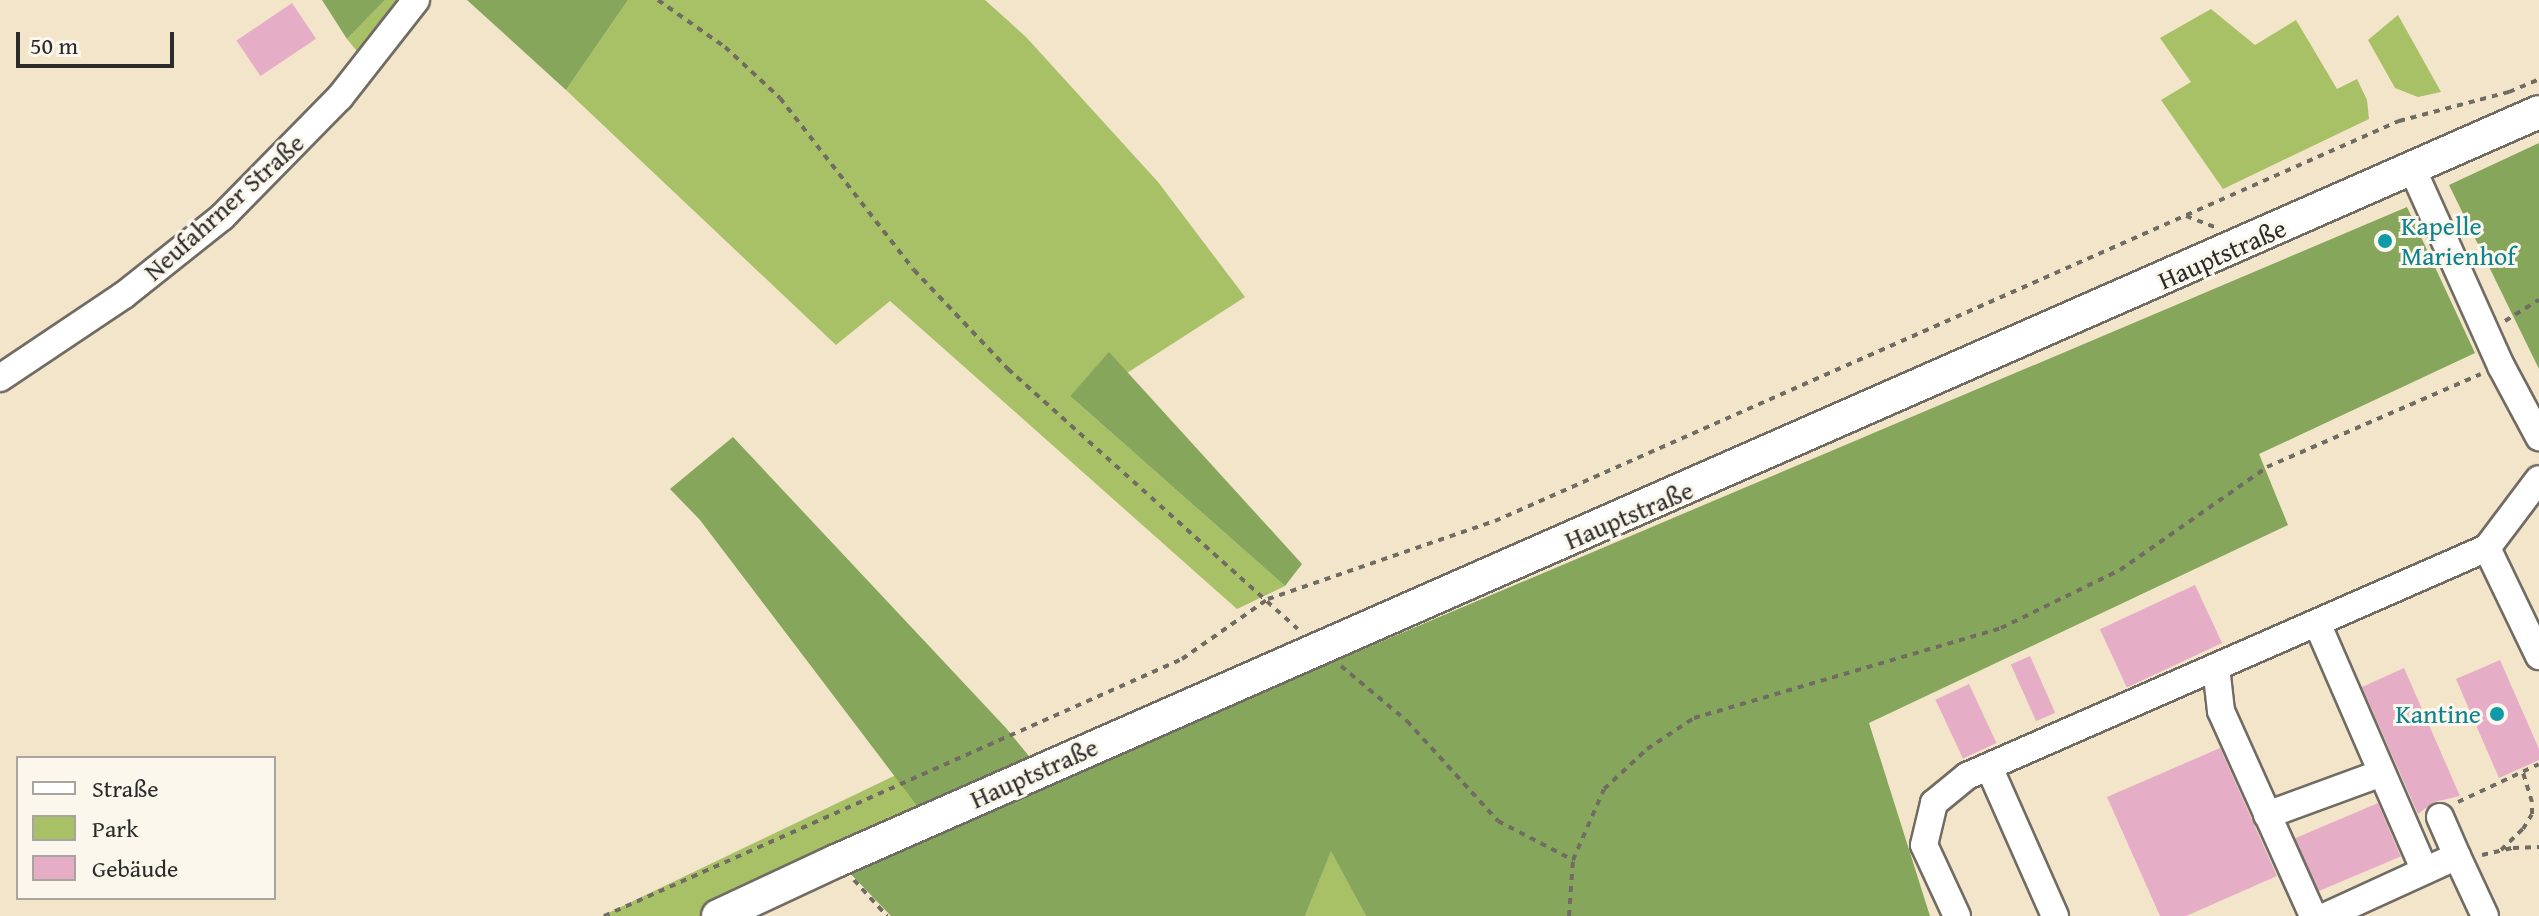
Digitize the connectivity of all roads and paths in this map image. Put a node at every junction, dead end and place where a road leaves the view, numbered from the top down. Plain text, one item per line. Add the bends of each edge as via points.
1 (416, 0) edge
2 (658, 0) edge
3 (2539, 79) edge
4 (2539, 112) edge
5 (2412, 168) junction
6 (2539, 300) edge
7 (2487, 334) junction
8 (2501, 366) junction
9 (0, 378) edge
10 (2539, 437) edge
11 (2539, 479) edge
12 (2487, 548) junction
13 (1268, 599) junction
14 (2317, 623) junction
15 (1318, 649) junction
16 (2539, 656) edge
17 (2216, 667) junction
18 (2539, 764) edge
19 (1989, 767) junction
20 (2523, 772) junction
21 (2382, 773) junction
22 (2267, 815) junction
23 (2440, 817) joint
24 (2539, 847) edge
25 (2501, 850) junction
26 (1573, 860) junction
27 (2459, 860) junction
28 (836, 861) junction
29 (2425, 871) junction
30 (604, 916) edge
31 (718, 916) edge
32 (887, 916) edge
33 (1569, 916) edge
34 (1957, 916) edge
35 (2055, 916) edge
36 (2313, 916) edge
37 (2326, 916) edge
38 (2485, 916) edge

1 - 9 street, Neufahrner Straße via 340,97 222,217 124,295
2 - 13 path via 725,47 780,98 914,270 1008,369
3 - 13 path via 2399,121 1495,521
4 - 5 main road, Hauptstraße
5 - 7 street
5 - 15 main road, Hauptstraße
6 - 7 path
7 - 8 street
8 - 10 street
8 - 26 path via 2267,467 2120,570 2001,628 1694,718 1647,749 1604,789
11 - 12 street
12 - 14 street
12 - 16 street
13 - 15 path
13 - 30 path via 1182,659
14 - 17 street
14 - 21 street
15 - 26 path via 1407,721 1498,821
15 - 28 main road, Hauptstraße
17 - 19 street
17 - 22 street via 2221,711
18 - 20 path
19 - 34 street via 1967,776 1934,803 1924,845
19 - 35 street
20 - 23 path via 2450,805
20 - 25 path via 2532,814
21 - 22 street
21 - 29 street
22 - 36 street
23 - 27 street
24 - 25 path
25 - 27 path
26 - 33 path
27 - 29 street
27 - 38 street
28 - 31 main road, Hauptstraße
28 - 32 path
29 - 37 street

